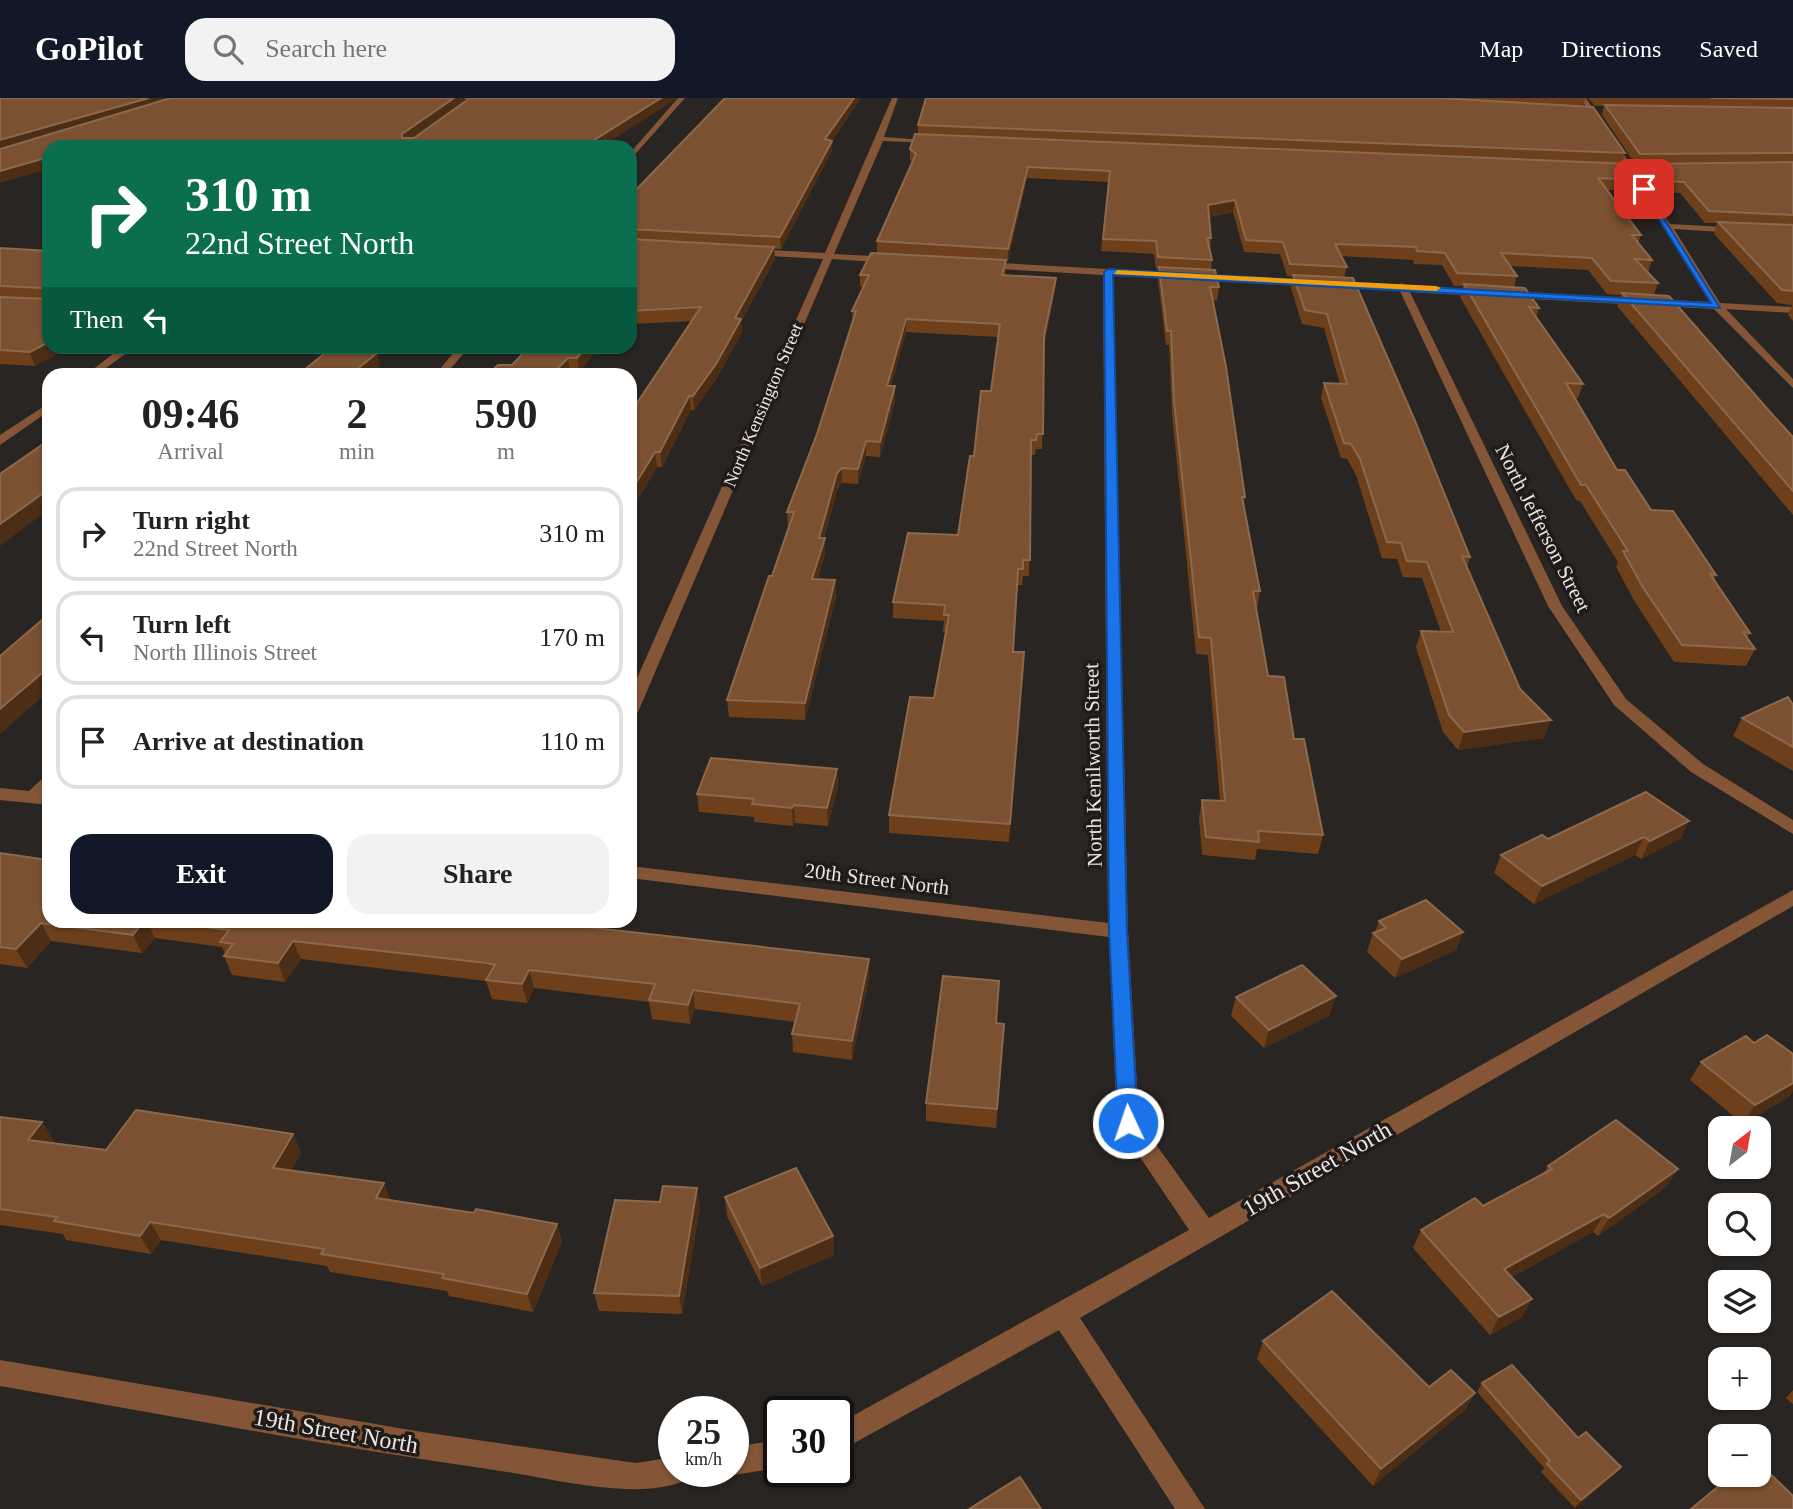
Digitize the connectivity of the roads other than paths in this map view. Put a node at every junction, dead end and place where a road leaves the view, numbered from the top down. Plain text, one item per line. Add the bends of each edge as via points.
1 (682, 98) edge
2 (895, 98) edge
3 (1583, 98) edge
4 (477, 99) edge
5 (466, 102) edge
6 (1604, 110) dead end
7 (1577, 111) edge
8 (1590, 112) junction
9 (880, 139) junction
10 (946, 141) edge
11 (637, 150) edge
12 (1619, 170) edge
13 (1633, 170) junction
14 (1645, 170) edge
15 (1667, 226) junction
16 (1742, 230) edge
17 (735, 251) edge
18 (828, 257) junction
19 (908, 261) edge
20 (975, 265) edge
21 (1108, 272) junction
22 (1402, 286) junction
23 (1717, 306) junction
24 (1793, 310) edge
25 (120, 354) edge
26 (459, 354) edge
27 (100, 368) edge
28 (446, 368) edge
29 (1793, 385) edge
30 (42, 411) edge
31 (0, 441) edge
32 (637, 696) edge
33 (0, 794) edge
34 (41, 798) edge
35 (1793, 828) edge
36 (637, 873) edge
37 (1793, 897) edge
38 (1118, 931) junction
39 (1205, 1233) junction
40 (1063, 1314) junction
41 (0, 1373) edge
42 (854, 1430) edge
43 (658, 1473) edge
44 (1191, 1509) edge

1 - 11 street
2 - 9 street, North Kensington Street
3 - 8 street
4 - 5 street
6 - 8 street
7 - 8 street
8 - 13 street
9 - 10 street
9 - 18 street, North Kensington Street
12 - 13 street
13 - 14 street
13 - 15 street
15 - 16 street
15 - 23 street
17 - 18 street
18 - 19 street
18 - 32 street, North Kensington Street
20 - 21 street
21 - 22 street
21 - 38 street, North Kenilworth Street
22 - 23 street
22 - 35 street, North Jefferson Street via 1555,606 1620,702 1698,768
23 - 24 street
23 - 29 street
25 - 27 street
26 - 28 street
30 - 31 street
33 - 34 street
36 - 38 street, 20th Street North
37 - 39 street, 19th Street North
38 - 39 street, North Kenilworth Street via 1128,1123
39 - 40 street, 19th Street North
40 - 42 street, 19th Street North
40 - 44 street
41 - 43 street, 19th Street North via 422,1446 636,1476

